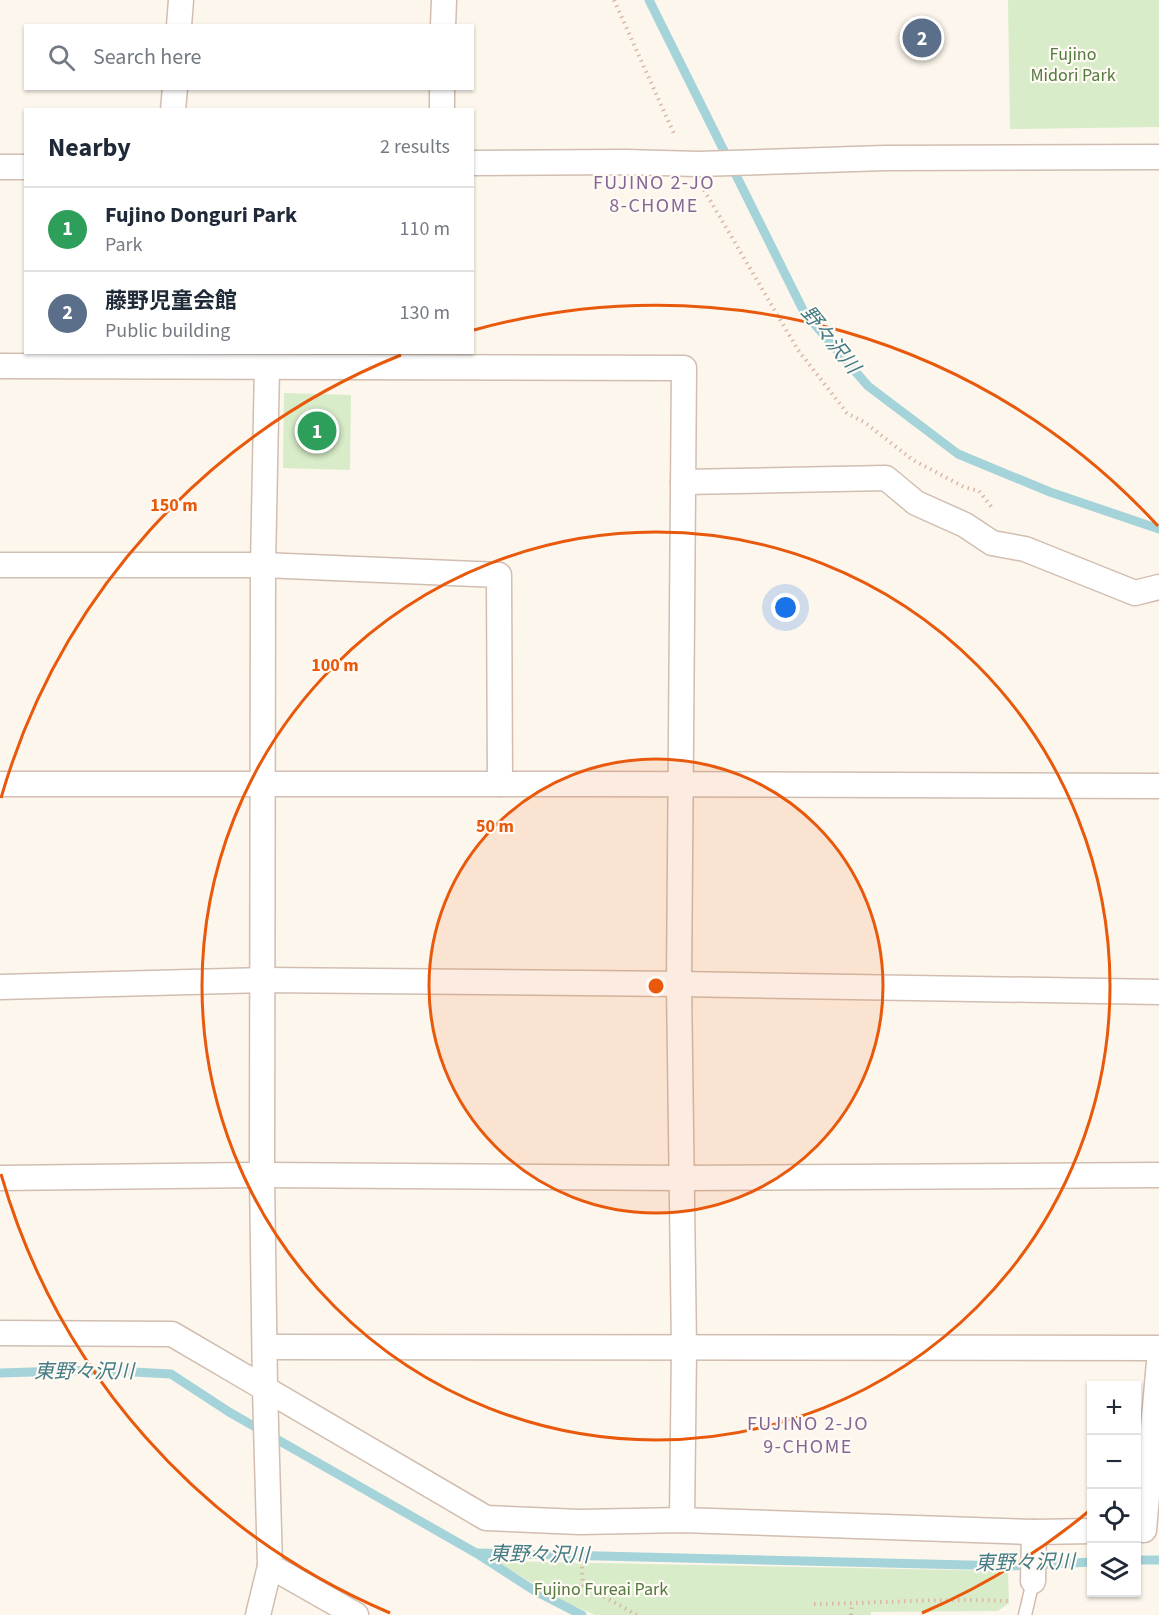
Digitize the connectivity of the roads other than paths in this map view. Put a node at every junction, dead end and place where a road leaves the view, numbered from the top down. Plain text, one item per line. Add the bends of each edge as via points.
1 (181, 0) edge
2 (444, 0) edge
3 (179, 24) edge
4 (443, 24) edge
5 (175, 90) edge
6 (442, 90) edge
7 (173, 108) edge
8 (442, 108) edge
9 (1159, 157) edge
10 (474, 163) edge
11 (0, 167) edge
12 (24, 167) edge
13 (171, 359) edge
14 (0, 366) edge
15 (267, 367) junction
16 (683, 482) junction
17 (263, 564) junction
18 (0, 565) edge
19 (1159, 587) edge
20 (263, 783) junction
21 (0, 784) edge
22 (500, 784) junction
23 (681, 785) junction
24 (1159, 786) edge
25 (264, 980) junction
26 (679, 984) junction
27 (0, 987) edge
28 (1159, 992) edge
29 (262, 1175) junction
30 (1159, 1175) edge
31 (0, 1178) edge
32 (682, 1178) junction
33 (0, 1333) edge
34 (265, 1347) junction
35 (684, 1348) junction
36 (1159, 1348) edge
37 (1159, 1362) edge
38 (265, 1389) junction
39 (682, 1520) junction
40 (1141, 1530) edge
41 (1087, 1532) edge
42 (1034, 1539) junction
43 (270, 1566) junction
44 (1030, 1592) joint
45 (258, 1615) edge
46 (356, 1615) edge
47 (1025, 1615) edge

1 - 3 street
2 - 4 street
5 - 7 street
6 - 8 street
9 - 10 street
11 - 12 street
13 - 14 street
13 - 15 street
15 - 16 street via 684,368
15 - 17 street
16 - 19 street via 886,478 916,503 965,525 992,543 1025,549 1135,593
16 - 23 street
17 - 18 street
17 - 20 street
17 - 22 street via 499,575
20 - 21 street
20 - 22 street
20 - 25 street
22 - 23 street
23 - 24 street
23 - 26 street
25 - 26 street
25 - 27 street
25 - 29 street
26 - 28 street
26 - 32 street
29 - 31 street
29 - 32 street
29 - 34 street
30 - 32 street
32 - 35 street
33 - 38 street via 172,1334
34 - 35 street
34 - 38 street
35 - 36 street
35 - 39 street
37 - 40 street
38 - 39 street via 486,1518 580,1522
38 - 43 street
39 - 42 street
41 - 42 street
42 - 44 street
43 - 45 street
43 - 46 street
44 - 47 lane

